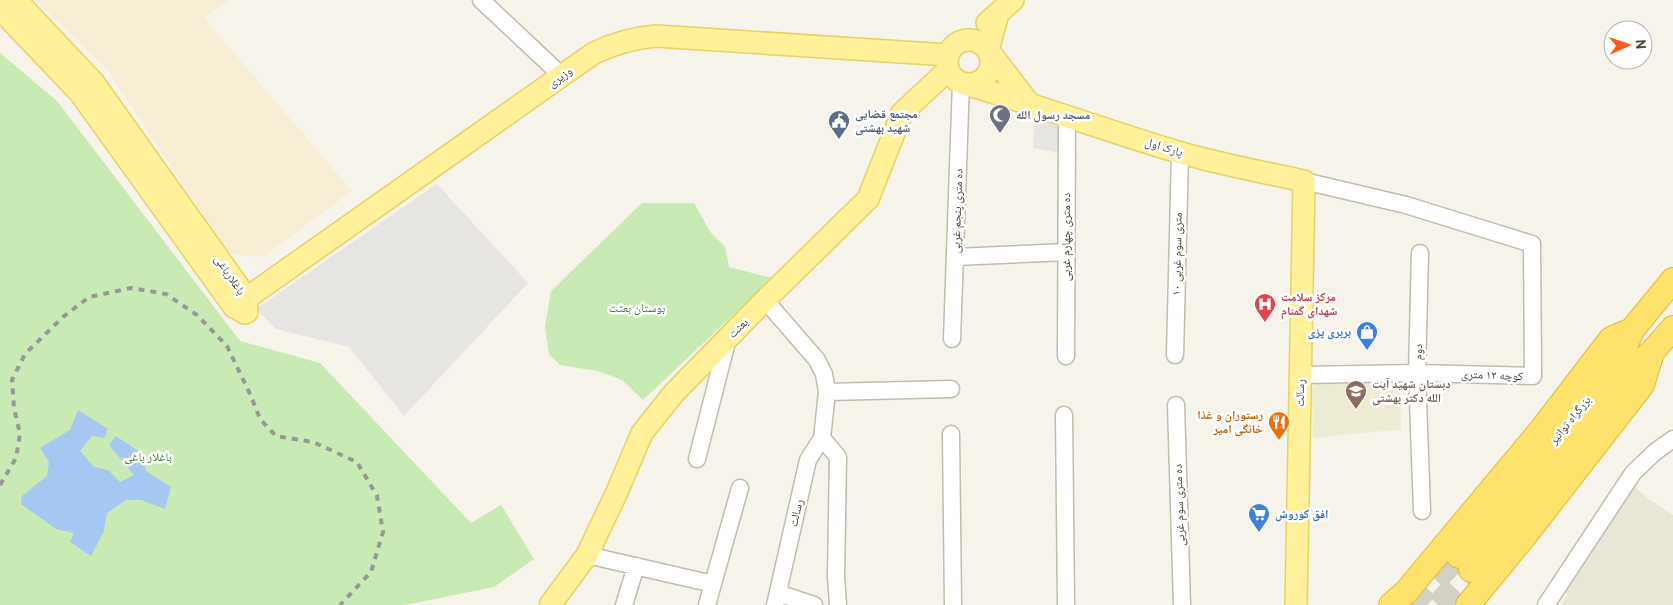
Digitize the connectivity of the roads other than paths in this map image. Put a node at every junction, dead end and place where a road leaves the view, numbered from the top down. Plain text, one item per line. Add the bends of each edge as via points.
1 (16, 0) edge
2 (480, 0) edge
3 (1006, 7) edge
4 (0, 9) edge
5 (988, 50) junction
6 (957, 66) junction
7 (562, 76) junction
8 (87, 88) junction
9 (1028, 102) junction
10 (1067, 117) junction
11 (1180, 152) junction
12 (1304, 181) junction
13 (1066, 252) junction
14 (1420, 253) dead end
15 (955, 257) junction
16 (1673, 280) edge
17 (765, 300) junction
18 (240, 302) joint
19 (1673, 328) edge
20 (1632, 330) junction
21 (729, 337) junction
22 (952, 339) dead end
23 (1652, 352) junction
24 (1175, 355) dead end
25 (1066, 356) dead end
26 (1417, 373) junction
27 (1301, 375) junction
28 (951, 389) dead end
29 (827, 392) junction
30 (1176, 405) dead end
31 (1064, 415) dead end
32 (951, 434) dead end
33 (822, 438) junction
34 (1673, 439) edge
35 (697, 459) dead end
36 (740, 488) dead end
37 (1422, 511) dead end
38 (587, 555) junction
39 (636, 566) junction
40 (713, 584) junction
41 (776, 599) edge
42 (1399, 601) edge
43 (550, 605) edge
44 (624, 605) edge
45 (707, 605) edge
46 (814, 605) edge
47 (838, 605) edge
48 (953, 605) edge
49 (1066, 605) edge
50 (1182, 605) edge
51 (1296, 605) edge
52 (1468, 605) edge
53 (1546, 605) edge

1 - 8 main road, باغلارباغی
2 - 7 street
3 - 5 main road
3 - 6 main road, بعثت
4 - 8 main road, باغلارباغی
5 - 6 main road via 977,41
5 - 6 main road via 992,64 980,82 973,84
5 - 9 main road
6 - 7 main road, وزیری via 656,36 616,43 594,53
6 - 9 main road, پارک اول
6 - 15 street, ده متری پنجم غربی
6 - 17 main road, بعثت via 902,113 868,199
7 - 18 main road, وزیری
8 - 18 main road, باغلارباغی
9 - 10 main road, پارک اول
10 - 11 main road, پارک اول
10 - 13 street, ده متری چهارم غربی
11 - 12 main road, پارک اول
11 - 24 street, ۱۰ متری سوم غربی
12 - 26 street, کوچه ۱۲ متری via 1406,205 1532,244 1533,376
12 - 27 main road, رسالت
13 - 15 street
13 - 25 street, ده متری چهارم غربی
14 - 26 street, دوم
15 - 22 street, ده متری پنجم غربی
16 - 20 highway, بزرگراه توانیر
17 - 21 main road, بعثت
17 - 29 street via 817,360 824,374
19 - 23 highway, بزرگراه توانیر
20 - 23 highway, بزرگراه توانیر via 1622,354 1465,563 1630,371
20 - 42 highway via 1611,339 1542,429
21 - 35 street
21 - 38 main road, بعثت via 674,393 642,433
23 - 52 highway via 1642,384
26 - 27 street, کوچه ۱۲ متری
26 - 37 street, دوم
27 - 51 main road, رسالت
28 - 29 street
29 - 33 street
30 - 50 street, ده متری سوم غربی
31 - 49 street
32 - 48 street
33 - 41 street, رسالت via 808,460
33 - 47 street via 838,457
34 - 53 street via 1633,473
36 - 40 street
38 - 39 street
38 - 43 main road, بعثت
39 - 40 street
39 - 44 street
40 - 45 street
41 - 46 street, رسالت

